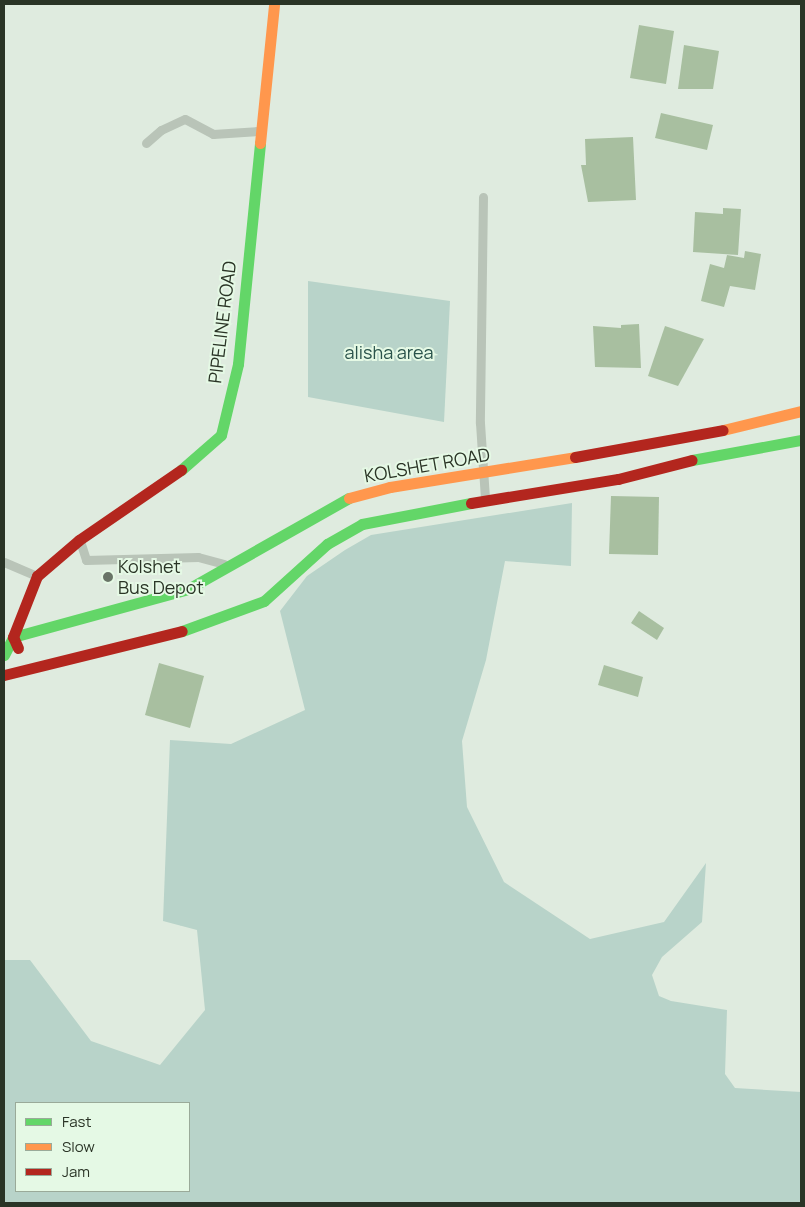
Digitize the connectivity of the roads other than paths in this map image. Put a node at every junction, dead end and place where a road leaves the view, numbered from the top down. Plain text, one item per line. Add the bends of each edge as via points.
1 (274, 4) edge
2 (258, 132) junction
3 (146, 144) dead end
4 (483, 197) dead end
5 (801, 411) edge
6 (783, 418) junction
7 (801, 440) edge
8 (786, 442) junction
9 (615, 452) junction
10 (481, 472) junction
11 (618, 479) junction
12 (485, 498) junction
13 (354, 512) junction
14 (79, 540) junction
15 (4, 562) edge
16 (232, 566) junction
17 (37, 576) junction
18 (13, 637) junction
19 (4, 655) edge
20 (26, 666) junction
21 (4, 675) edge

1 - 2 street, PIPELINE ROAD
2 - 3 lane via 213,134 185,119 161,130
2 - 14 street, PIPELINE ROAD via 238,364 222,435 175,475
4 - 10 lane
5 - 6 street, KOLSHET ROAD
6 - 8 street
6 - 9 street, KOLSHET ROAD
7 - 8 street, KOLSHET ROAD
8 - 11 street, KOLSHET ROAD
9 - 10 street, KOLSHET ROAD
9 - 11 street
10 - 12 lane
10 - 13 street, KOLSHET ROAD via 390,486
11 - 12 street, KOLSHET ROAD
12 - 13 street, KOLSHET ROAD
13 - 16 street, KOLSHET ROAD
13 - 20 street, KOLSHET ROAD via 327,544 264,601 188,630
14 - 16 lane via 86,560 198,556
14 - 17 street, PIPELINE ROAD
15 - 17 lane
16 - 18 street, KOLSHET ROAD via 188,589
17 - 18 street, PIPELINE ROAD
18 - 19 street
18 - 20 street
20 - 21 street, KOLSHET ROAD

